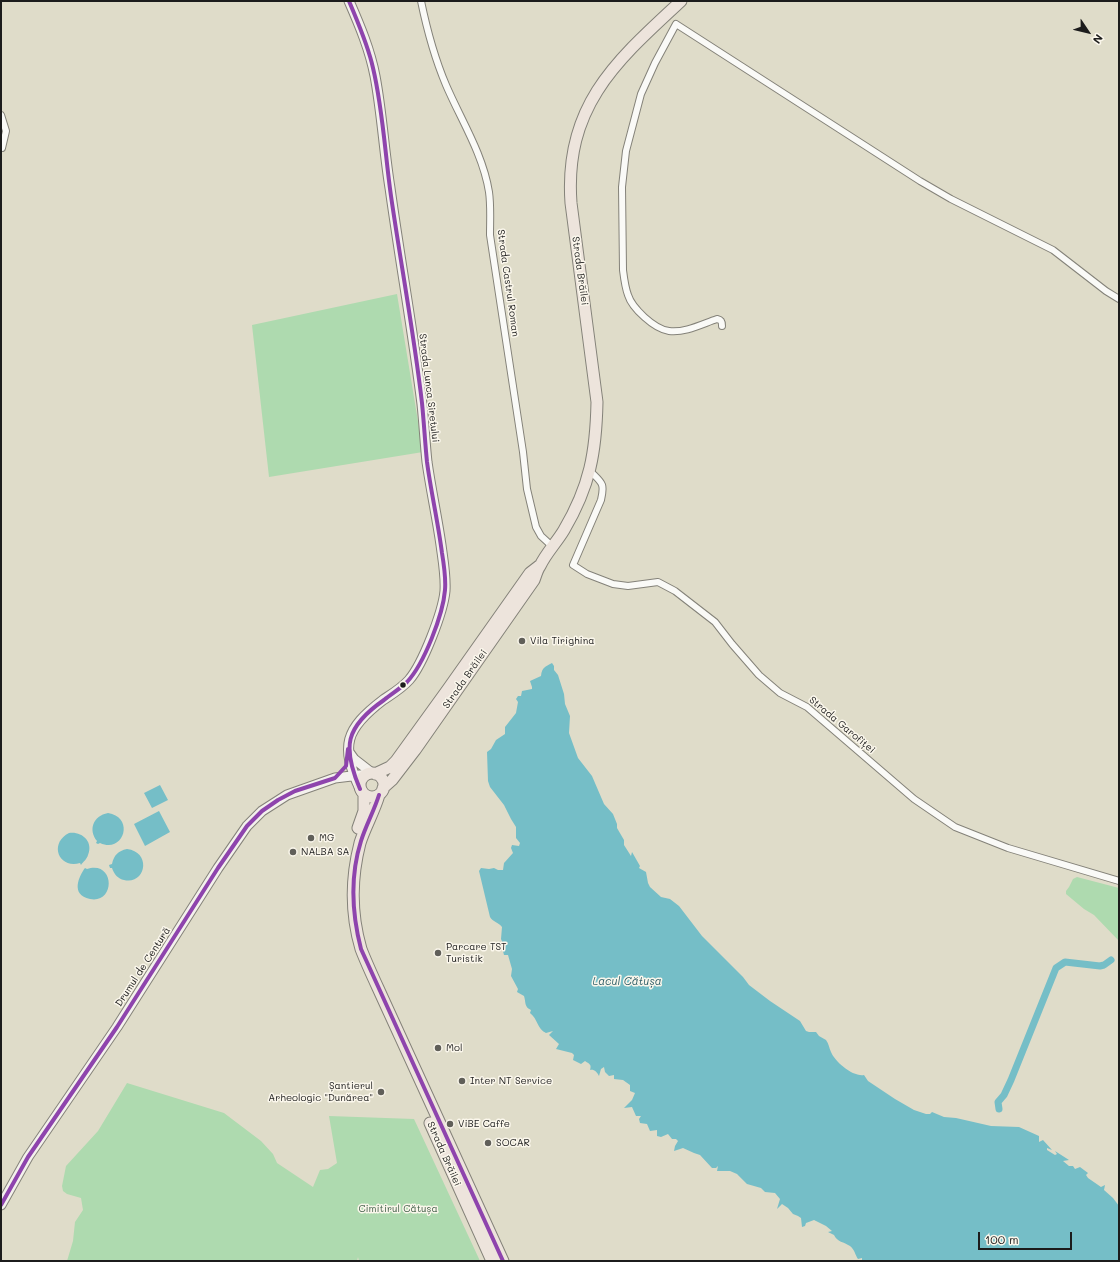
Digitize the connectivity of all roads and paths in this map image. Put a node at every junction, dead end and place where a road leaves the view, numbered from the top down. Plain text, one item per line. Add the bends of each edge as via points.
1 (349, 1) edge
2 (422, 1) edge
3 (681, 1) edge
4 (666, 15) junction
5 (676, 24) junction
6 (1, 115) edge
7 (2, 148) edge
8 (1119, 298) edge
9 (722, 326) dead end
10 (590, 471) junction
11 (553, 547) junction
12 (450, 694) junction
13 (348, 749) junction
14 (372, 774) junction
15 (354, 775) junction
16 (335, 778) junction
17 (362, 792) junction
18 (381, 792) junction
19 (1119, 881) edge
20 (1, 1205) edge
21 (492, 1261) edge
22 (503, 1261) edge

1 - 13 street, Strada Lunca Siretului via 365,38 375,76 445,583 438,621 415,670 407,682 362,718 350,736
2 - 11 street, Strada Castrul Roman via 441,72 476,150 488,186 491,210 490,235 527,489 536,527 541,536
3 - 4 highway, Strada Brăilei
4 - 5 street
4 - 10 highway, Strada Brăilei via 628,51 588,104 581,121 571,164 571,203 597,402 594,456
5 - 8 street via 920,181 1059,254 1106,291
5 - 9 street via 641,94 626,151 622,186 624,282 628,296 644,317 657,327 669,331 680,330 717,319
6 - 7 street via 6,131
10 - 11 highway, Strada Brăilei via 575,509
10 - 19 street, Strada Garofiței via 602,483 603,491 573,565 587,574 614,584 628,586 658,582 675,591 716,622 759,675 780,692 807,708 914,799 955,827 1008,848
11 - 12 highway, Strada Brăilei
12 - 14 highway, Strada Brăilei via 396,761
12 - 18 highway, Strada Brăilei via 392,780
13 - 14 street via 354,759
13 - 15 street
13 - 16 street, Strada Lunca Siretului via 346,766
14 - 15 street, Drumul de Centură
14 - 17 highway via 362,778
14 - 18 highway via 381,778 384,784
15 - 16 street, Drumul de Centură
15 - 17 street
16 - 17 street
16 - 20 street, Drumul de Centură via 295,791 278,800 247,826 117,1027 28,1157
17 - 18 highway via 373,797
17 - 21 highway, Strada Brăilei via 364,811 349,861 347,885 347,918 354,952
18 - 22 highway, Strada Brăilei via 356,862 354,907 358,936 379,992

